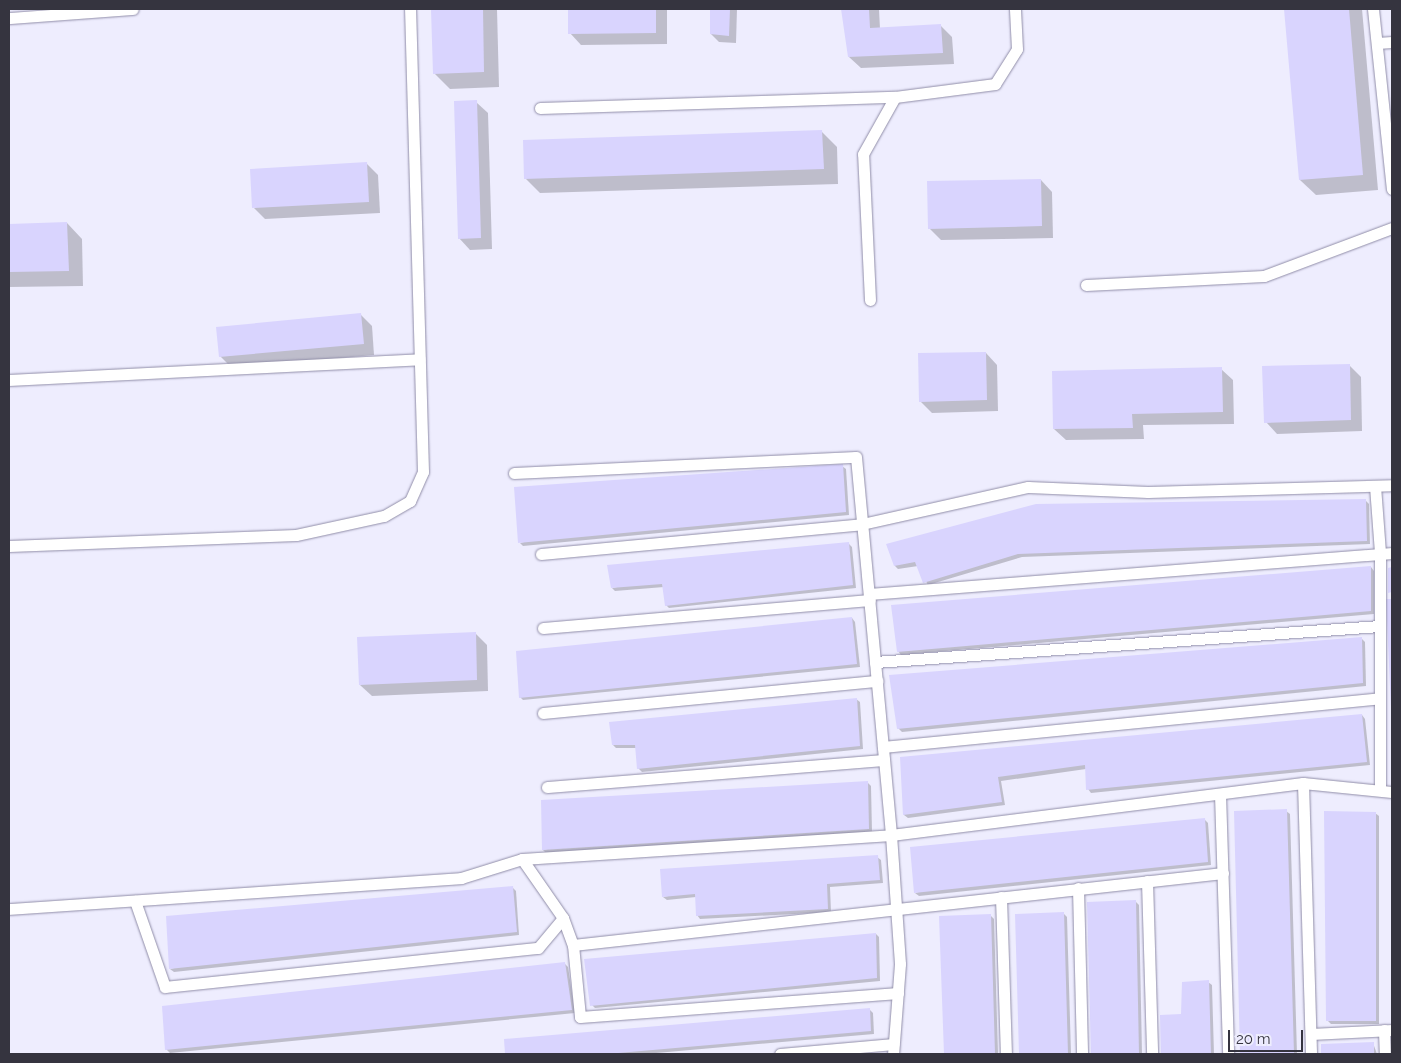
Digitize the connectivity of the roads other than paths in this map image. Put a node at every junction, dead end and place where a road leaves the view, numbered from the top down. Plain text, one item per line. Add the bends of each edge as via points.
1 (133, 9) edge
2 (410, 9) edge
3 (1015, 9) edge
4 (1373, 9) edge
5 (9, 18) edge
6 (1392, 42) edge
7 (1377, 43) junction
8 (895, 97) junction
9 (540, 108) dead end
10 (1390, 143) edge
11 (1392, 189) edge
12 (1392, 228) edge
13 (1086, 285) dead end
14 (870, 300) dead end
15 (419, 359) junction
16 (9, 380) edge
17 (514, 473) dead end
18 (1392, 485) edge
19 (1375, 486) junction
20 (862, 524) junction
21 (9, 546) edge
22 (1380, 553) junction
23 (1392, 553) edge
24 (541, 554) dead end
25 (869, 597) junction
26 (1380, 626) junction
27 (543, 628) dead end
28 (875, 662) junction
29 (877, 681) junction
30 (1380, 698) junction
31 (543, 713) dead end
32 (883, 747) junction
33 (884, 760) junction
34 (1303, 783) junction
35 (547, 787) dead end
36 (1380, 790) junction
37 (1392, 792) edge
38 (1220, 794) junction
39 (891, 836) junction
40 (522, 859) junction
41 (1222, 873) junction
42 (1147, 881) junction
43 (1078, 888) junction
44 (1001, 897) junction
45 (135, 901) junction
46 (896, 908) junction
47 (9, 909) edge
48 (563, 918) junction
49 (573, 945) junction
50 (898, 993) junction
51 (1388, 1030) edge
52 (1311, 1034) junction
53 (893, 1049) edge
54 (780, 1054) edge
55 (1006, 1054) edge
56 (1082, 1054) edge
57 (1152, 1054) edge
58 (1228, 1054) edge
59 (1311, 1054) edge
60 (1385, 1054) edge

1 - 5 lane
2 - 15 lane
3 - 8 lane via 1017,49 995,84
4 - 7 lane
6 - 7 lane
7 - 10 lane
8 - 9 lane
8 - 14 lane via 863,154
10 - 11 lane
12 - 13 lane via 1264,276
15 - 16 lane
15 - 21 lane via 423,472 410,501 384,516 296,535
17 - 20 lane via 856,456
18 - 19 lane
19 - 20 lane via 1148,492 1028,487
19 - 22 lane
20 - 24 lane
20 - 25 lane
22 - 23 lane
22 - 25 lane
22 - 26 lane
25 - 27 lane
25 - 28 lane
26 - 28 lane
26 - 30 lane
28 - 29 lane
29 - 31 lane
29 - 32 lane
30 - 32 lane
30 - 36 lane
32 - 33 lane
33 - 35 lane
33 - 39 lane
34 - 36 lane
34 - 38 lane
34 - 52 lane
36 - 37 lane
38 - 39 lane
38 - 41 lane
39 - 40 lane
39 - 46 lane
40 - 45 lane via 461,878
40 - 48 lane
41 - 42 lane
41 - 58 lane
42 - 43 lane
42 - 57 lane
43 - 44 lane
43 - 56 lane
44 - 46 lane
44 - 55 lane
45 - 47 lane
45 - 48 lane via 165,987 538,948
46 - 49 lane
46 - 50 lane via 900,964
48 - 49 lane
49 - 50 lane via 580,1017
50 - 53 lane
51 - 52 lane
51 - 60 lane
52 - 59 lane
53 - 54 lane

